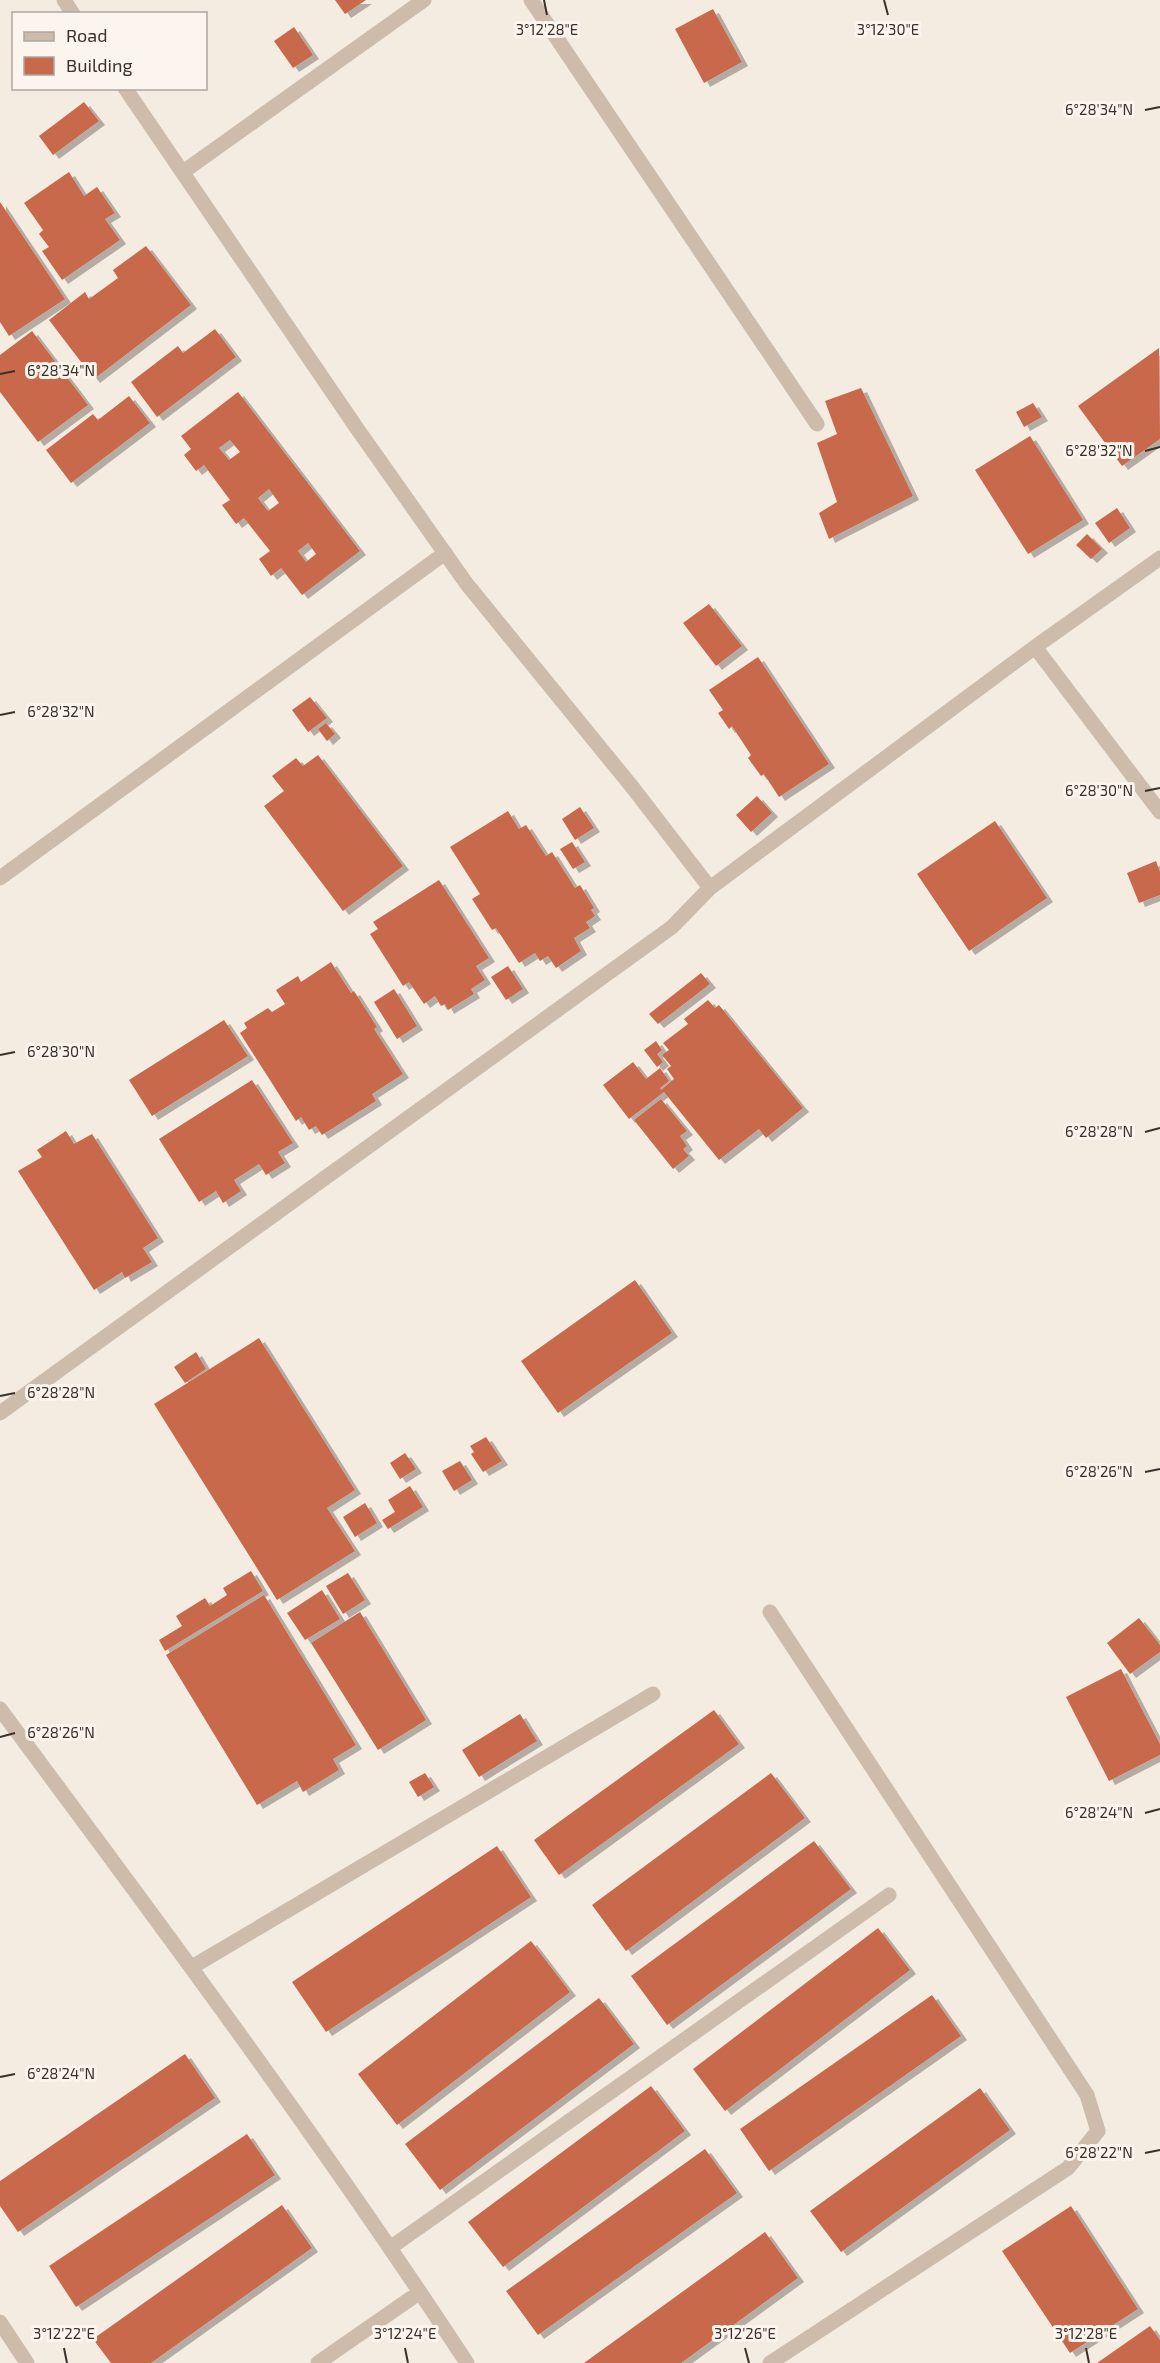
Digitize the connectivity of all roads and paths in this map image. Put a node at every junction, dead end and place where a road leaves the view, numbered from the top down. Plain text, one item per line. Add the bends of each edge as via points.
1 (424, 0) edge
2 (531, 0) edge
3 (126, 90) edge
4 (183, 172) junction
5 (817, 424) dead end
6 (445, 553) junction
7 (1160, 558) edge
8 (1035, 647) junction
9 (1160, 812) edge
10 (0, 878) edge
11 (710, 888) junction
12 (0, 1413) edge
13 (770, 1612) dead end
14 (653, 1694) dead end
15 (0, 1709) edge
16 (889, 1895) dead end
17 (192, 1967) junction
18 (390, 2248) junction
19 (420, 2292) junction
20 (0, 2322) edge
21 (27, 2363) edge
22 (318, 2363) edge
23 (466, 2363) edge
24 (770, 2363) edge

1 - 4 street
2 - 5 street
3 - 4 street
4 - 6 street
6 - 10 street
6 - 11 street
7 - 8 street
8 - 9 street
8 - 11 street
11 - 12 street via 672,927
13 - 24 street via 1086,2096 1098,2131 1068,2168
14 - 17 street
15 - 17 street
16 - 18 street
17 - 18 street
18 - 19 street
19 - 22 street
19 - 23 street
20 - 21 street

